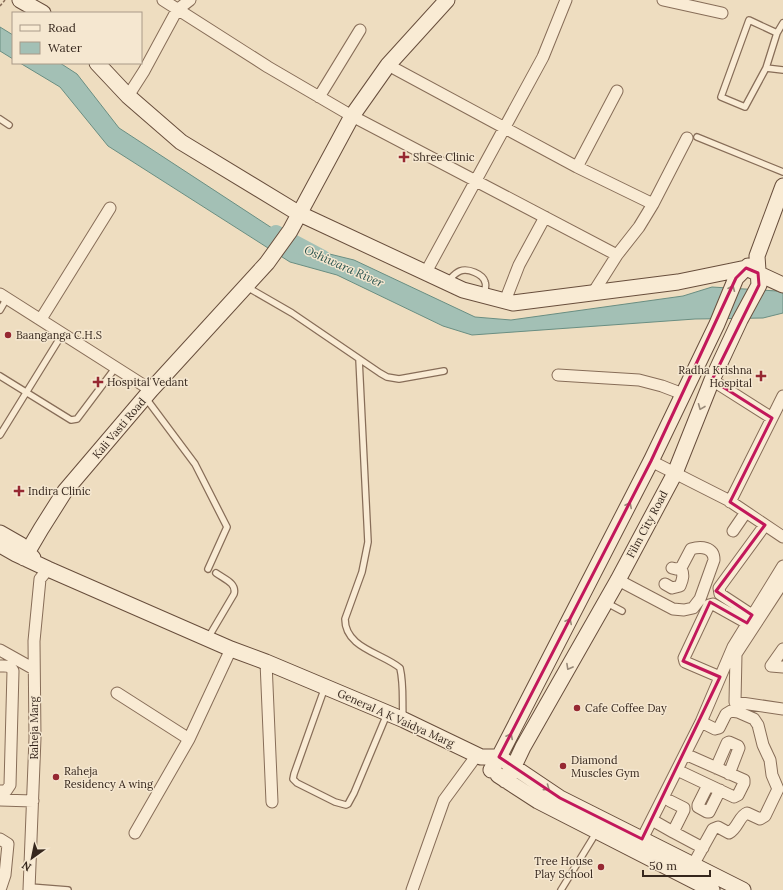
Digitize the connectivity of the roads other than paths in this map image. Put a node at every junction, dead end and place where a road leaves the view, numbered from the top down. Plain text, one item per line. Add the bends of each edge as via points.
1 (20, 0) edge
2 (163, 0) edge
3 (190, 0) edge
4 (447, 0) edge
5 (566, 0) edge
6 (663, 0) edge
7 (177, 10) junction
8 (41, 12) edge
9 (722, 13) dead end
10 (783, 23) edge
11 (360, 30) dead end
12 (777, 33) junction
13 (98, 64) edge
14 (388, 65) junction
15 (766, 68) junction
16 (783, 70) edge
17 (617, 91) dead end
18 (128, 96) junction
19 (320, 97) junction
20 (352, 116) junction
21 (0, 119) edge
22 (9, 125) dead end
23 (505, 128) junction
24 (692, 138) joint
25 (577, 167) junction
26 (783, 172) edge
27 (476, 182) junction
28 (783, 186) edge
29 (653, 204) junction
30 (110, 208) dead end
31 (298, 213) junction
32 (545, 217) junction
33 (617, 255) junction
34 (752, 270) junction
35 (426, 272) junction
36 (447, 282) junction
37 (783, 285) edge
38 (246, 286) junction
39 (593, 293) junction
40 (4, 296) edge
41 (484, 296) junction
42 (505, 301) junction
43 (0, 310) edge
44 (41, 319) junction
45 (63, 333) junction
46 (705, 347) junction
47 (723, 356) junction
48 (360, 359) junction
49 (116, 367) junction
50 (444, 371) dead end
51 (558, 375) dead end
52 (0, 376) edge
53 (712, 380) junction
54 (26, 392) junction
55 (148, 393) junction
56 (683, 394) junction
57 (783, 396) edge
58 (772, 418) junction
59 (0, 434) edge
60 (652, 461) junction
61 (675, 473) junction
62 (730, 502) junction
63 (744, 511) junction
64 (765, 525) junction
65 (731, 530) dead end
66 (0, 533) edge
67 (783, 537) edge
68 (0, 545) edge
69 (34, 560) junction
70 (783, 566) edge
71 (208, 568) dead end
72 (216, 573) dead end
73 (618, 580) junction
74 (783, 582) edge
75 (665, 584) dead end
76 (604, 602) junction
77 (622, 611) dead end
78 (749, 619) junction
79 (208, 639) junction
80 (231, 649) junction
81 (783, 649) edge
82 (0, 650) edge
83 (266, 662) junction
84 (0, 666) edge
85 (783, 667) edge
86 (34, 669) junction
87 (720, 677) junction
88 (325, 687) junction
89 (117, 693) dead end
90 (783, 709) edge
91 (387, 713) junction
92 (404, 720) junction
93 (701, 722) junction
94 (189, 739) junction
95 (685, 754) junction
96 (479, 756) junction
97 (499, 757) junction
98 (514, 766) junction
99 (716, 768) junction
100 (491, 770) junction
101 (677, 770) junction
102 (729, 774) junction
103 (505, 780) junction
104 (708, 785) junction
105 (720, 790) junction
106 (0, 791) edge
107 (0, 800) edge
108 (33, 801) junction
109 (670, 801) dead end
110 (272, 802) dead end
111 (652, 820) junction
112 (597, 832) junction
113 (673, 832) junction
114 (135, 833) dead end
115 (642, 838) junction
116 (0, 839) edge
117 (703, 848) junction
118 (693, 865) junction
119 (0, 887) edge
120 (30, 888) edge
121 (68, 890) edge
122 (412, 890) edge
123 (561, 890) edge
124 (712, 890) edge
125 (743, 890) edge

1 - 8 street
2 - 7 street
3 - 7 street
4 - 14 street, Kali Vasti Road
5 - 23 street via 543,57
6 - 9 street
7 - 18 street
7 - 19 street
10 - 12 lane
11 - 19 street
12 - 15 lane
12 - 15 lane via 749,20 721,97 745,107
13 - 18 street
14 - 20 street, Kali Vasti Road
14 - 23 street
15 - 16 lane
17 - 25 street
18 - 31 street via 180,142
19 - 20 street
20 - 27 street
20 - 31 street, Kali Vasti Road
21 - 22 lane
23 - 25 street
23 - 27 street
24 - 26 lane
24 - 29 street
25 - 29 street
27 - 32 street
27 - 35 street
28 - 34 street, Film City Road
29 - 33 street
30 - 44 street
31 - 35 street
31 - 38 street, Kali Vasti Road via 290,231 267,263
32 - 33 street
32 - 42 street via 519,265
33 - 39 street
34 - 37 street
34 - 39 street
46 -> 34 street via 736,278
34 - 47 street, Film City Road via 759,285
35 - 36 street
36 - 41 street
36 - 41 lane via 458,272 471,271 485,282
38 - 48 lane via 292,313
38 - 55 street, Kali Vasti Road
39 - 42 street via 513,303
40 - 43 lane
40 - 44 street
41 - 42 street
44 - 45 street
45 - 49 street
45 - 54 lane
46 - 47 street
46 - 56 street
47 - 53 street, Film City Road
48 - 50 lane via 380,373 399,379
48 - 92 lane via 368,542 362,572 345,619 345,627 361,646 400,668
49 - 54 lane via 75,421
49 - 55 street
51 - 56 street via 638,380
52 - 54 lane
53 - 58 street
53 -> 61 street, Film City Road
54 - 59 lane
55 - 69 street, Kali Vasti Road via 65,491
55 - 71 lane via 195,464 226,527
56 - 60 street
57 - 58 street
58 - 62 street
60 - 61 street
97 -> 60 street
61 - 62 street
61 - 73 street, Film City Road
62 - 63 street
63 - 64 street
63 - 65 street
64 - 67 street
64 - 78 street via 719,588 720,594
66 - 69 street, General A K Vaidya Marg via 21,545
68 - 69 street, General A K Vaidya Marg
69 - 79 street, General A K Vaidya Marg
69 - 86 street, Raheja Marg via 40,579
70 - 78 street
72 - 79 lane via 233,584 235,590
73 - 75 street via 673,609 693,608 700,599 714,555 710,550 700,546 691,549 676,568 683,574 680,586 672,588
73 - 76 street, Film City Road
74 - 90 street via 736,654 734,702
76 - 77 lane
76 -> 98 street, Film City Road
78 - 87 street
78 - 87 street via 713,604 709,605 684,658 685,662
79 - 80 street, General A K Vaidya Marg
80 - 83 street, General A K Vaidya Marg
80 - 94 street
81 - 85 street via 771,666
82 - 86 street
83 - 88 street, General A K Vaidya Marg
83 - 110 street
84 - 106 street via 8,666 13,671 10,785 6,791
86 - 108 street, Raheja Marg
87 - 93 street
88 - 91 street, General A K Vaidya Marg
88 - 91 lane via 293,779 335,802 348,804
89 - 94 street
91 - 92 street, General A K Vaidya Marg
92 - 96 street, General A K Vaidya Marg
93 - 95 street
93 - 117 street via 715,729 719,728 726,714 731,711 754,719 778,789 765,816 760,818 744,814 734,830 729,833 718,827 713,829
94 - 114 street
95 - 99 street
95 - 101 street
96 - 97 street, General A K Vaidya Marg
96 - 100 street
96 - 122 street via 444,800
97 - 98 street
97 - 100 street
98 - 103 street, Film City Road
98 -> 115 street via 560,798
99 - 102 street
99 - 102 street via 726,743 738,746
100 - 103 street
101 - 104 street
101 - 111 street
102 - 105 street via 744,780 738,796 734,797
103 - 112 street via 538,802
104 - 105 street
104 - 105 street via 698,805 707,812
107 - 108 street
108 - 120 street, Raheja Marg
109 - 113 street via 684,808
111 - 113 street
111 - 115 street
112 - 123 lane
112 - 124 street
113 - 117 street
115 - 118 street
116 - 119 street via 8,844 5,874
117 - 118 street
118 - 125 street
120 - 121 lane

